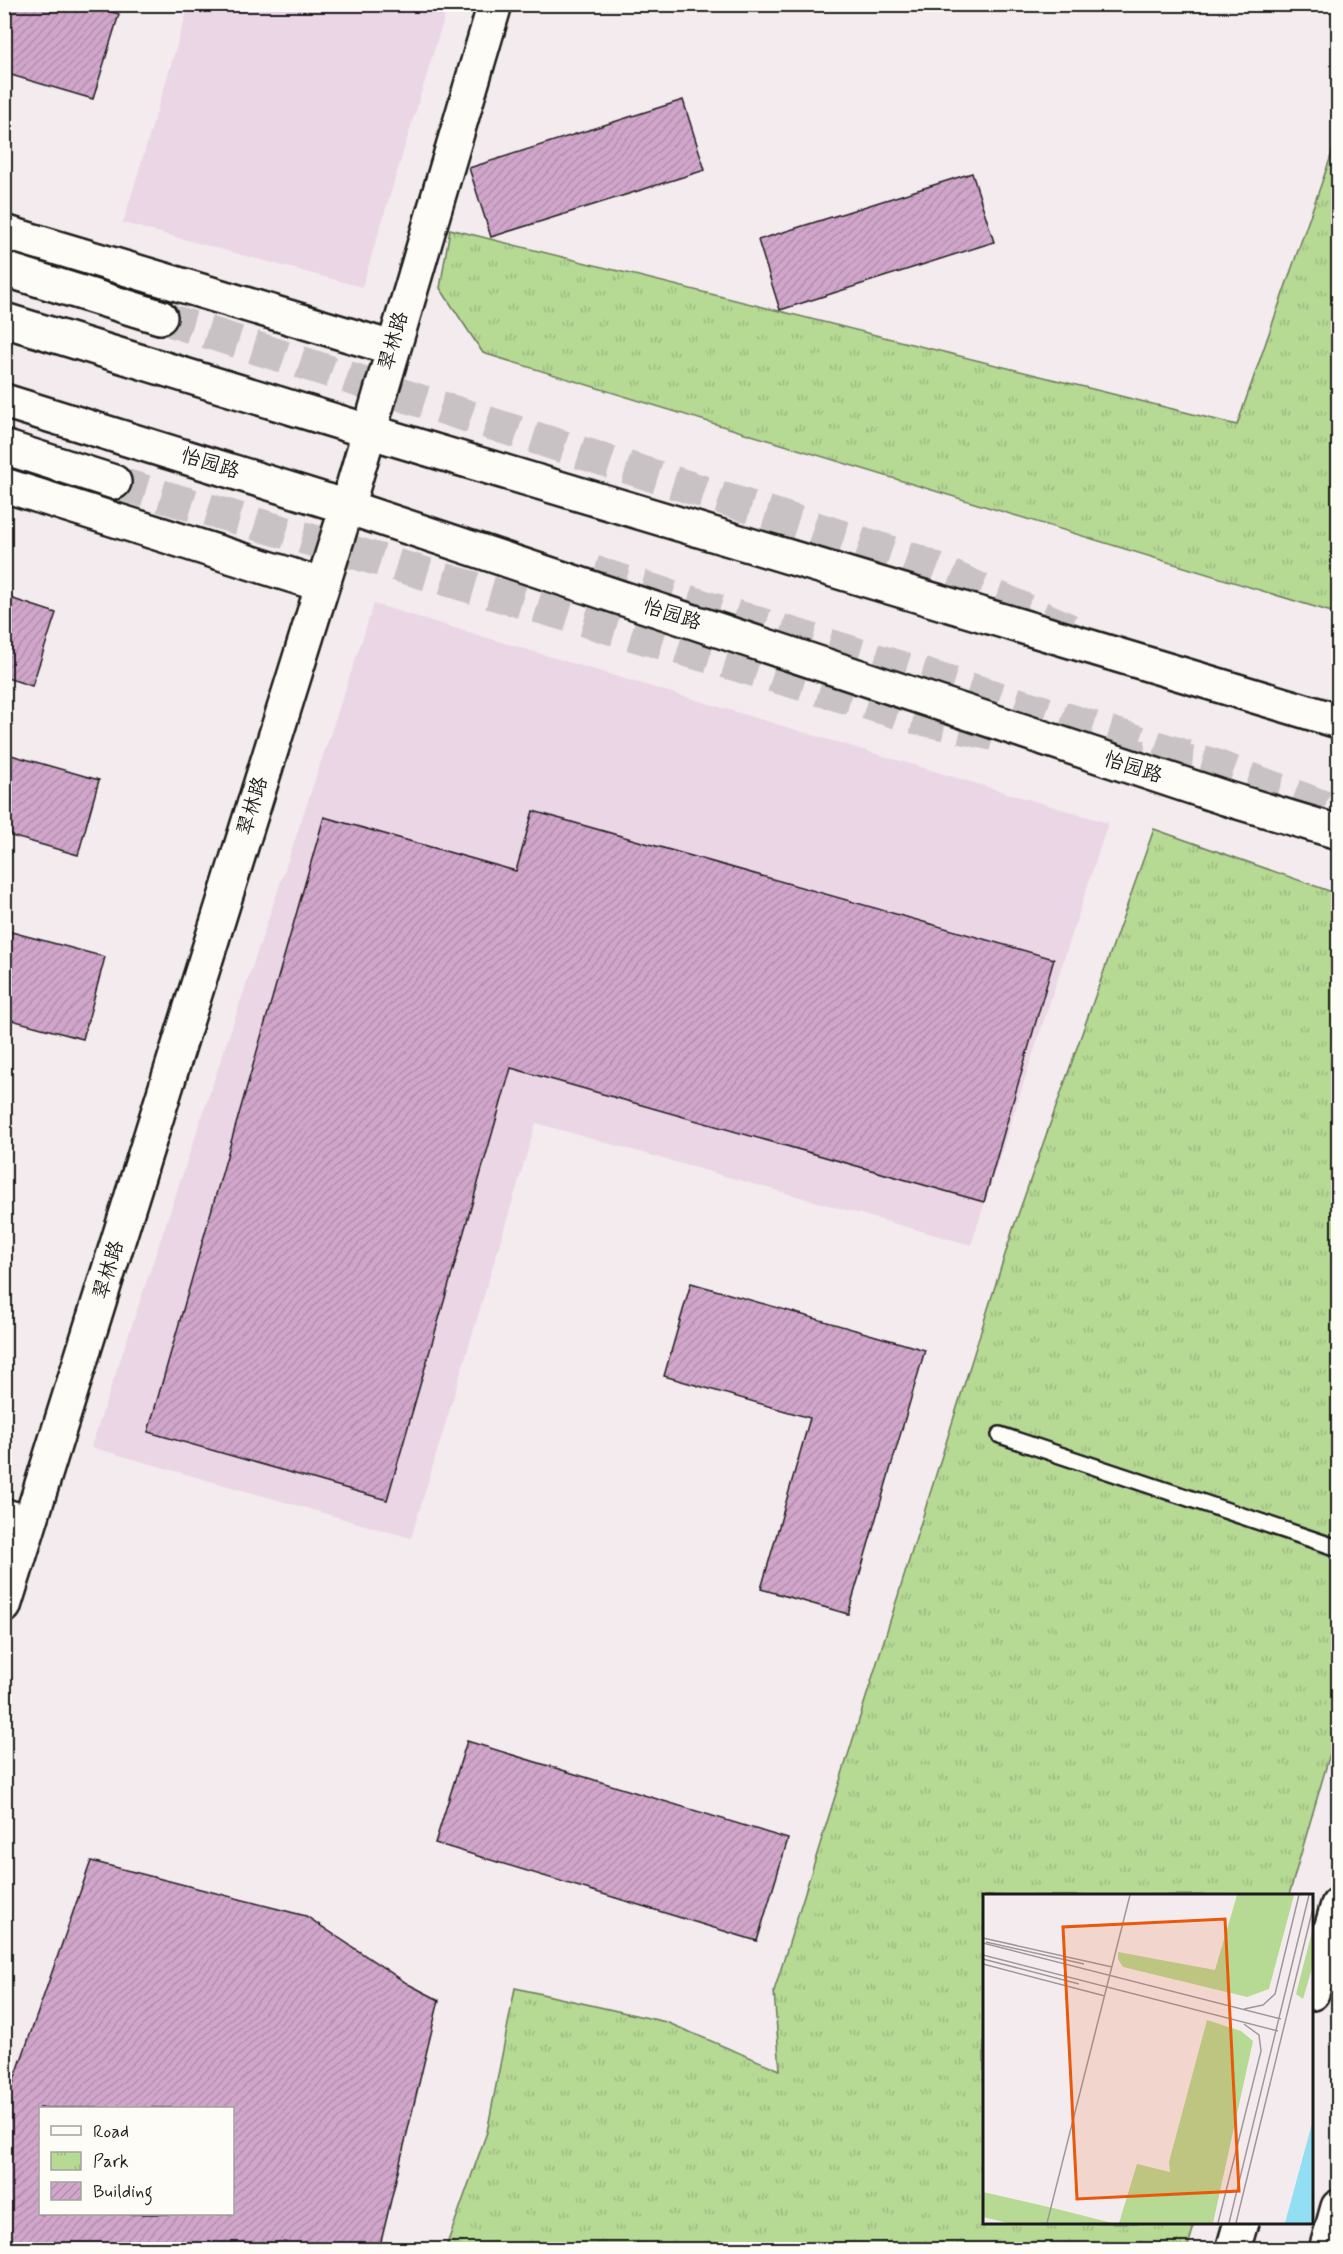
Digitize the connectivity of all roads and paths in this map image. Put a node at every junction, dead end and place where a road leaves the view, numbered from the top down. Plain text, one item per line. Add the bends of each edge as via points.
1 (495, 4) edge
2 (4, 232) edge
3 (4, 270) edge
4 (160, 317) tunnel mouth
5 (4, 320) edge
6 (392, 348) junction
7 (4, 401) edge
8 (368, 431) junction
9 (4, 447) edge
10 (114, 482) tunnel mouth
11 (4, 485) edge
12 (347, 507) junction
13 (322, 585) junction
14 (1338, 721) edge
15 (1225, 798) junction
16 (1338, 832) edge
17 (1338, 840) edge
18 (1000, 1435) dead end
19 (18, 1517) edge
20 (1338, 1548) edge
21 (4, 1606) edge
22 (1338, 1905) edge
23 (1313, 1986) edge
24 (1338, 2207) edge
25 (1241, 2224) edge
26 (1233, 2250) edge
27 (1326, 2250) edge

1 - 6 main road, 翠林路
2 - 6 main road
3 - 4 main road
5 - 8 main road
6 - 8 main road, 翠林路
7 - 12 main road, 怡园路
8 - 12 main road, 翠林路
8 - 14 main road
9 - 10 main road
11 - 13 main road
12 - 13 main road, 翠林路
12 - 15 main road, 怡园路
13 - 19 main road, 翠林路
15 - 16 main road, 怡园路
15 - 17 main road
18 - 20 lane
19 - 21 main road, 翠林路
22 - 23 main road
24 - 27 main road
25 - 26 main road

